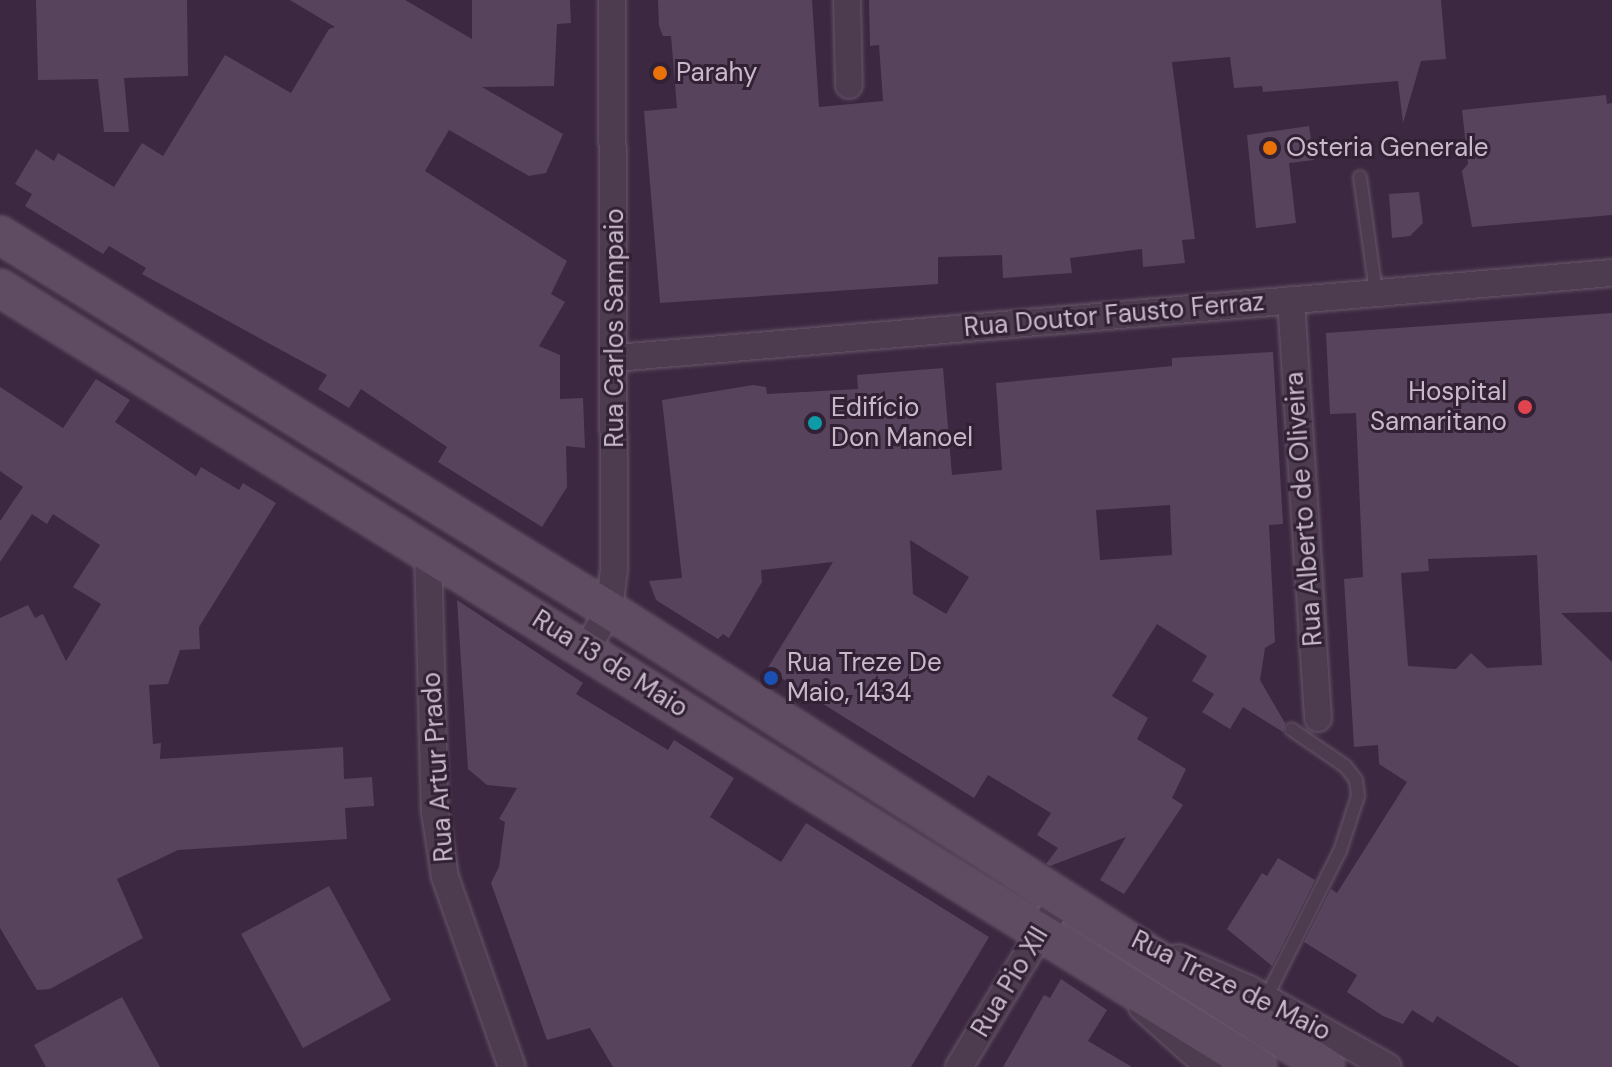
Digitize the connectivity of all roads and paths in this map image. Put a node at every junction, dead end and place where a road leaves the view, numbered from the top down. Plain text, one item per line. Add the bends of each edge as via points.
1 (612, 0) edge
2 (847, 0) edge
3 (849, 85) dead end
4 (1360, 177) dead end
5 (0, 235) edge
6 (1612, 273) edge
7 (0, 288) edge
8 (1376, 293) junction
9 (1291, 300) junction
10 (616, 358) junction
11 (428, 552) junction
12 (609, 610) junction
13 (586, 650) junction
14 (1318, 718) dead end
15 (1291, 729) dead end
16 (1062, 897) junction
17 (1115, 931) junction
18 (1041, 932) junction
19 (1272, 986) dead end
20 (1214, 1055) edge
21 (512, 1067) edge
22 (959, 1067) edge
23 (1258, 1067) edge
24 (1326, 1067) edge
25 (1388, 1067) edge

1 - 10 street, Rua Carlos Sampaio
2 - 3 street
4 - 8 lane
5 - 12 main road, Rua 13 de Maio
6 - 8 street, Rua Doutor Fausto Ferraz
7 - 11 main road, Rua 13 de Maio
8 - 9 street, Rua Doutor Fausto Ferraz
9 - 10 street, Rua Doutor Fausto Ferraz
9 - 14 street, Rua Alberto de Oliveira
10 - 12 street, Rua Carlos Sampaio
11 - 13 main road, Rua 13 de Maio
11 - 21 street, Rua Artur Prado via 435,812 445,877
12 - 13 street, Rua Carlos Sampaio
12 - 16 main road, Rua 13 de Maio
13 - 18 main road, Rua 13 de Maio
15 - 19 lane via 1345,766 1356,780 1358,796 1340,851
16 - 17 main road, Rua 13 de Maio
16 - 18 street, Rua Pio XII
17 - 24 main road, Rua 13 de Maio
17 - 25 street, Rua Treze de Maio via 1249,989
18 - 20 main road, Rua 13 de Maio via 1115,978
18 - 22 street, Rua Pio XII
20 - 23 main road, Rua 13 de Maio

